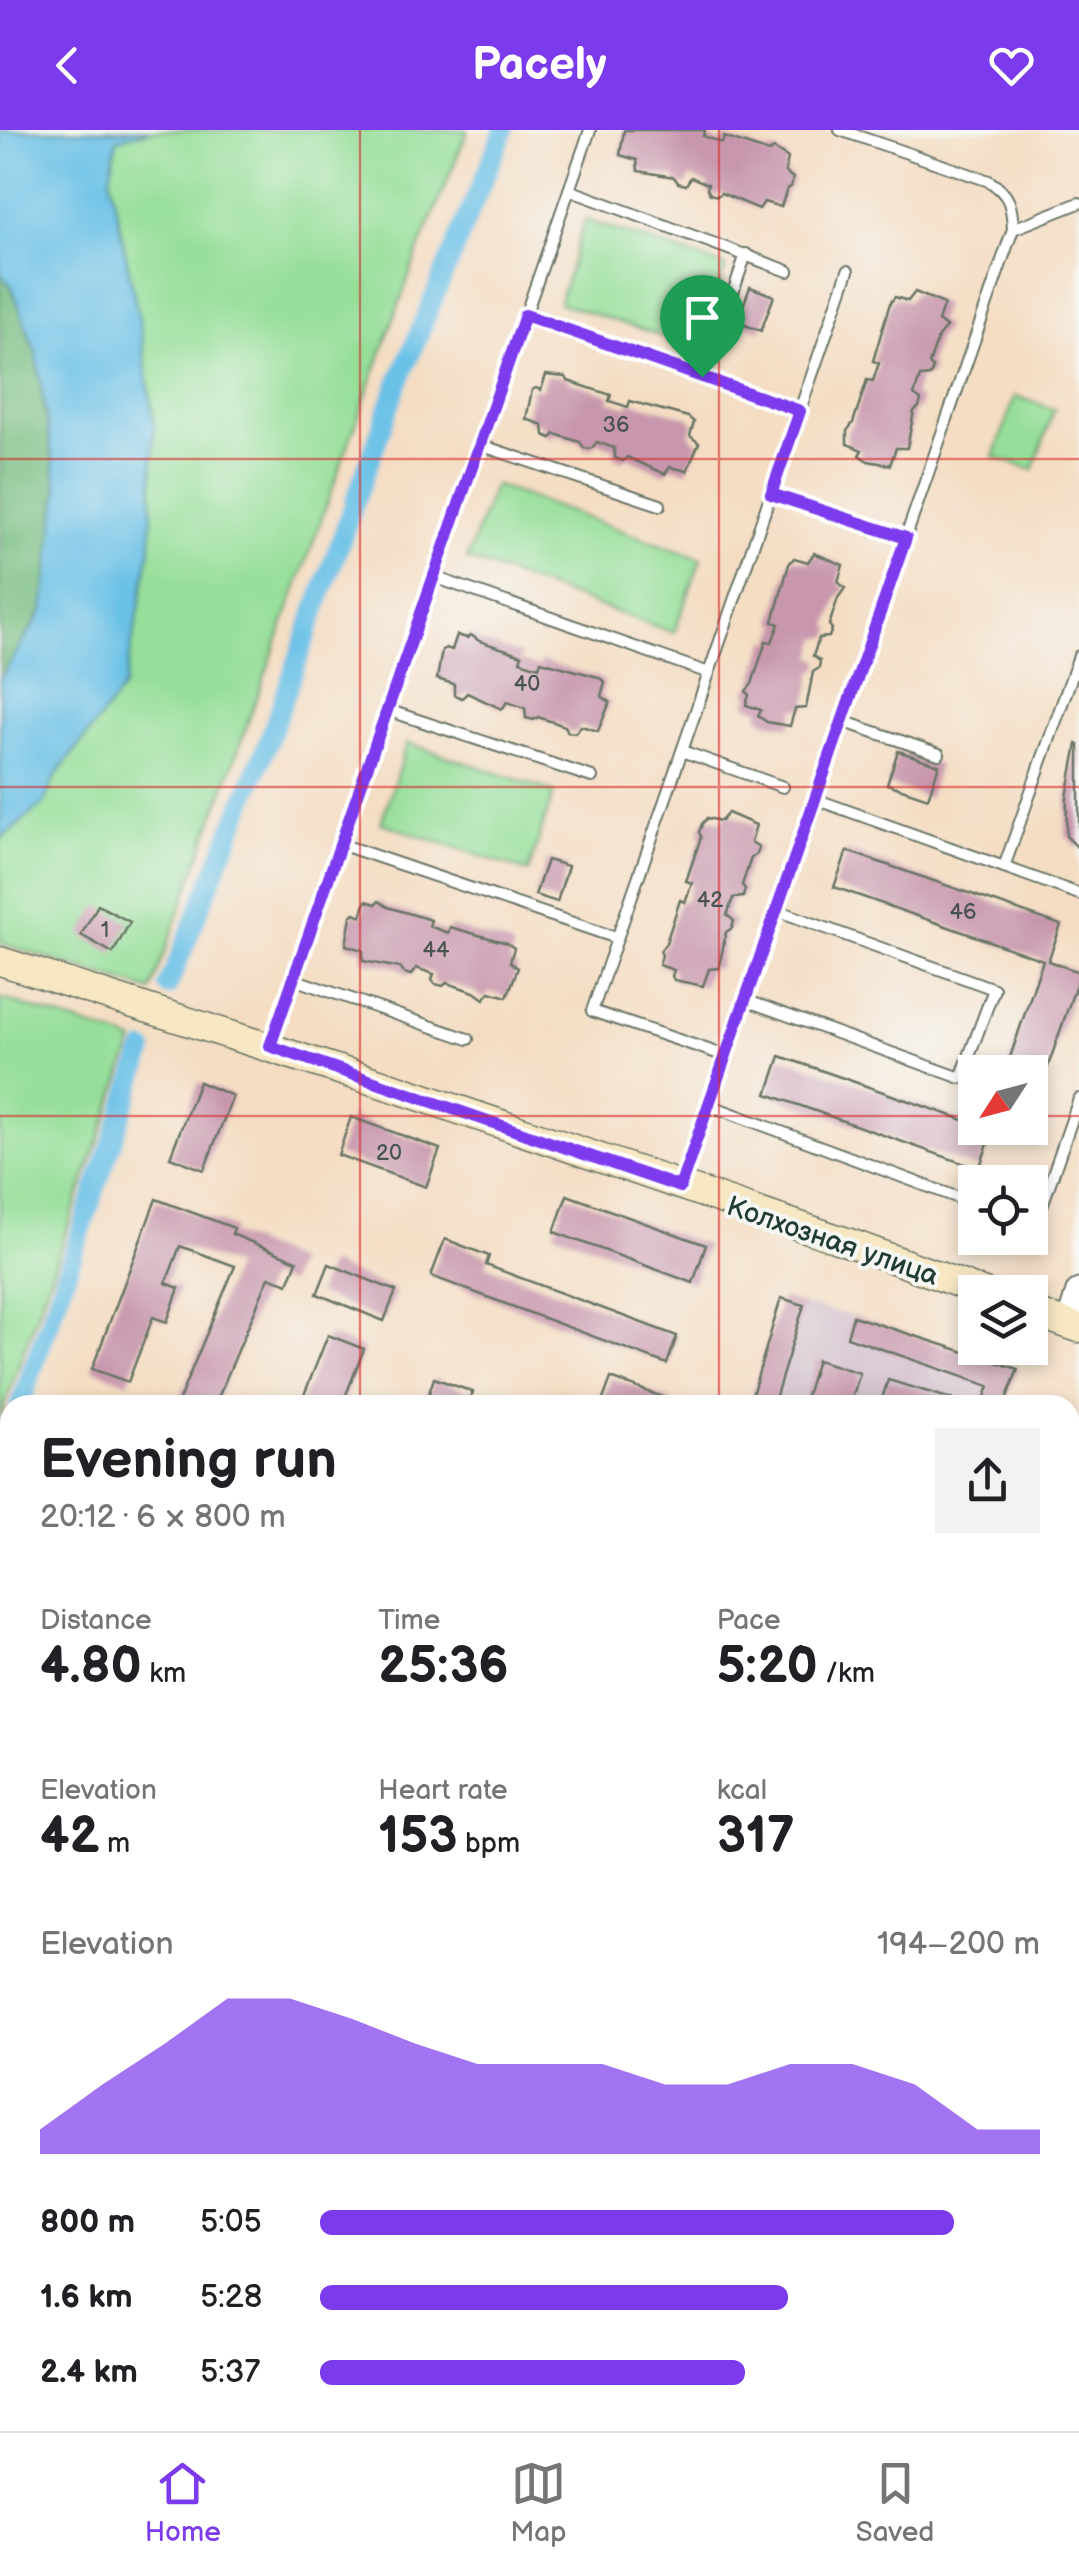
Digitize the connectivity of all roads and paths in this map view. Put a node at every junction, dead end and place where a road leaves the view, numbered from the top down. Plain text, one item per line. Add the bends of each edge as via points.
1 (590, 130) edge
2 (840, 130) edge
3 (569, 190) junction
4 (1079, 203) edge
5 (1012, 229) junction
6 (746, 254) junction
7 (788, 271) dead end
8 (848, 271) dead end
9 (525, 315) junction
10 (724, 319) dead end
11 (800, 411) junction
12 (480, 445) junction
13 (771, 494) junction
14 (660, 506) dead end
15 (906, 538) junction
16 (434, 577) junction
17 (1079, 656) edge
18 (709, 672) junction
19 (387, 710) junction
20 (842, 721) junction
21 (682, 751) junction
22 (938, 754) dead end
23 (592, 777) dead end
24 (783, 787) dead end
25 (815, 799) junction
26 (340, 844) junction
27 (1004, 867) junction
28 (1079, 894) edge
29 (776, 910) junction
30 (617, 938) junction
31 (0, 962) edge
32 (294, 978) junction
33 (745, 1000) junction
34 (468, 1039) dead end
35 (270, 1046) junction
36 (726, 1056) junction
37 (1079, 1099) edge
38 (709, 1105) junction
39 (680, 1187) junction
40 (1048, 1188) edge
41 (958, 1198) edge
42 (958, 1283) edge
43 (1079, 1292) edge
44 (1048, 1317) edge
45 (1074, 1326) edge

1 - 3 lane
2 - 5 lane via 989,181 1012,205
3 - 6 lane
3 - 9 lane
4 - 5 lane
5 - 15 lane
6 - 7 lane
6 - 10 lane
8 - 11 lane
9 - 11 lane
9 - 12 lane
11 - 13 lane
12 - 14 lane
12 - 16 lane
13 - 15 lane
13 - 18 lane
15 - 20 lane
16 - 18 lane
16 - 19 lane
17 - 27 lane
18 - 21 lane
19 - 23 lane
19 - 26 lane
20 - 22 lane
20 - 25 lane
21 - 24 lane
21 - 30 lane
25 - 27 lane
25 - 29 lane
26 - 30 lane
26 - 32 lane
27 - 28 lane
29 - 33 lane
29 - 33 lane via 994,989 961,1078
30 - 36 lane via 592,1011
31 - 35 main road, Колхозная улица
32 - 34 lane
32 - 35 lane
33 - 36 lane
35 - 39 main road, Колхозная улица
36 - 38 lane
37 - 40 lane
38 - 39 lane
38 - 41 lane
39 - 42 main road, Колхозная улица
43 - 45 street
44 - 45 main road

